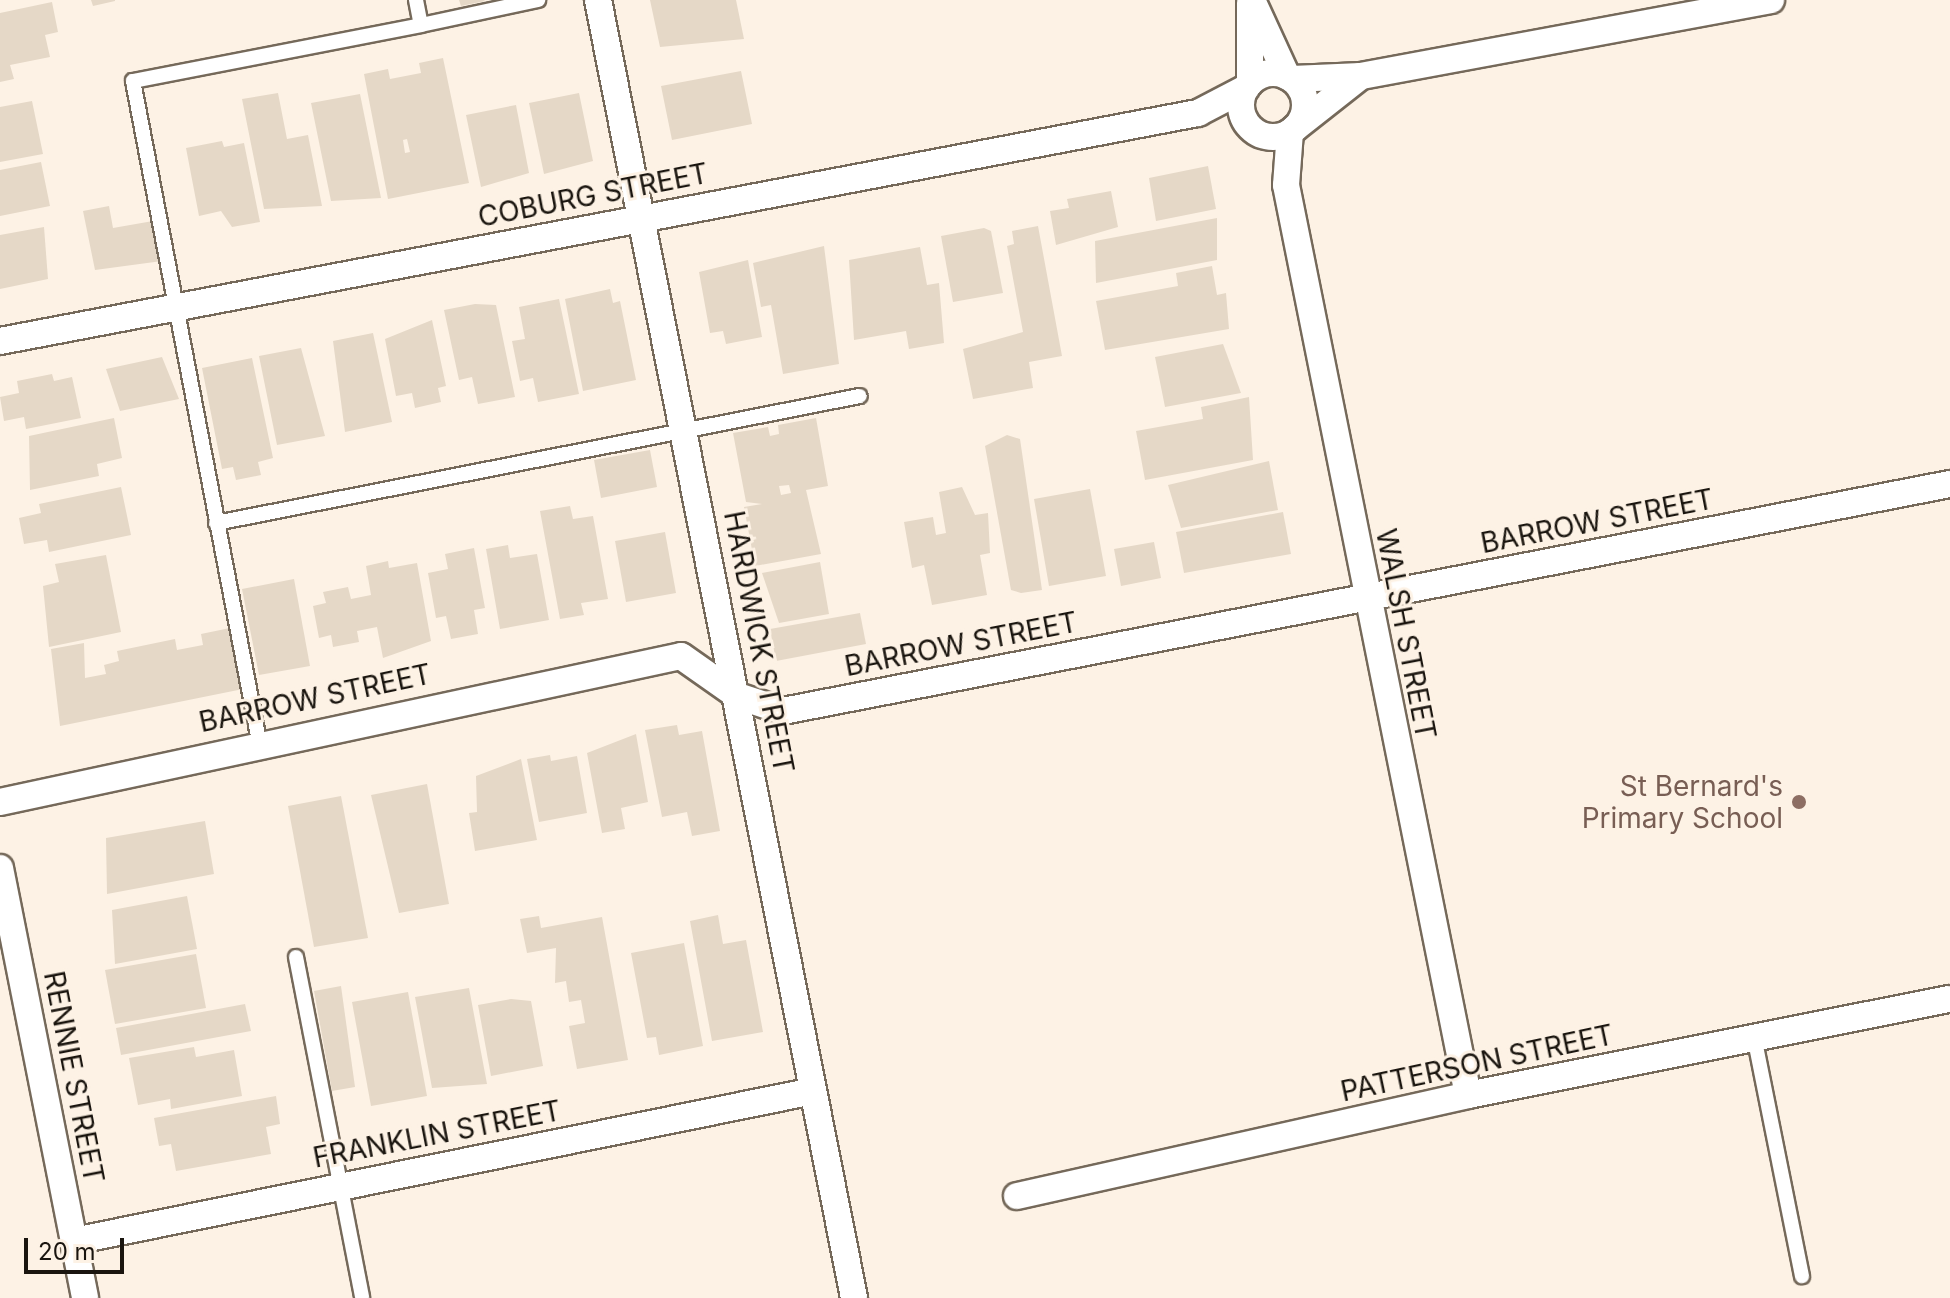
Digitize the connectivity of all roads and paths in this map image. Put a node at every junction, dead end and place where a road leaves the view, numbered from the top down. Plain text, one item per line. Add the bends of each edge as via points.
1 (416, 0) edge
2 (538, 0) edge
3 (598, 0) edge
4 (1251, 0) edge
5 (1771, 0) edge
6 (421, 25) junction
7 (1361, 76) junction
8 (1290, 77) junction
9 (1248, 86) junction
10 (1198, 113) junction
11 (1252, 129) junction
12 (1292, 130) junction
13 (1286, 185) junction
14 (640, 219) junction
15 (175, 306) junction
16 (0, 341) edge
17 (860, 396) dead end
18 (684, 432) junction
19 (1950, 484) edge
20 (216, 523) junction
21 (1365, 599) junction
22 (738, 696) junction
23 (259, 741) junction
24 (0, 802) edge
25 (0, 868) edge
26 (296, 957) dead end
27 (1950, 999) edge
28 (1755, 1041) junction
29 (813, 1091) junction
30 (1468, 1095) junction
31 (343, 1185) junction
32 (1017, 1196) dead end
33 (74, 1241) junction
34 (1802, 1276) dead end
35 (85, 1298) edge
36 (362, 1298) edge
37 (854, 1298) edge

1 - 6 lane
2 - 6 lane
3 - 14 street, HARDWICK STREET
4 - 8 street
4 - 9 street
5 - 7 street
6 - 15 lane via 133,81
7 - 8 street
7 - 12 street
8 - 9 street via 1267,73
8 - 12 street via 1305,103
9 - 10 street, COBURG STREET
9 - 11 street via 1242,108
10 - 11 street, COBURG STREET
10 - 14 street, COBURG STREET
11 - 12 street
11 - 13 street, WALSH STREET
12 - 13 street, WALSH STREET
13 - 21 street, WALSH STREET
14 - 15 street, COBURG STREET
14 - 18 street, HARDWICK STREET
15 - 16 street, COBURG STREET
15 - 20 lane
17 - 18 lane
18 - 20 lane
18 - 22 street, HARDWICK STREET
19 - 21 street, BARROW STREET
20 - 23 lane
21 - 22 street, BARROW STREET via 783,711
21 - 30 street, WALSH STREET
22 - 23 street, BARROW STREET via 681,656
22 - 29 street, HARDWICK STREET
23 - 24 street, BARROW STREET
25 - 33 street, RENNIE STREET
26 - 31 lane
27 - 28 street, PATTERSON STREET
28 - 30 street, PATTERSON STREET
28 - 34 lane
29 - 31 street, FRANKLIN STREET
29 - 37 street, HARDWICK STREET
30 - 32 street, PATTERSON STREET
31 - 33 street, FRANKLIN STREET
31 - 36 lane
33 - 35 street, RENNIE STREET

